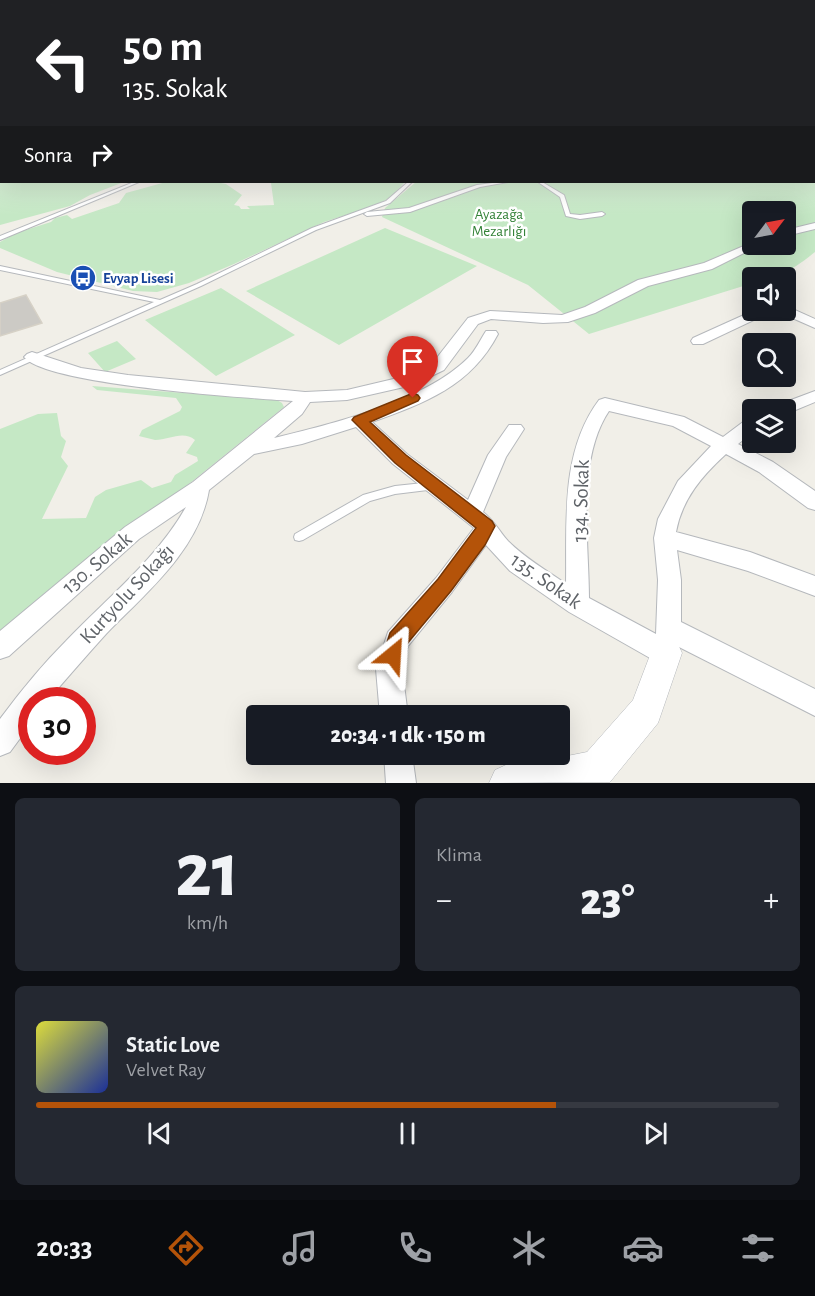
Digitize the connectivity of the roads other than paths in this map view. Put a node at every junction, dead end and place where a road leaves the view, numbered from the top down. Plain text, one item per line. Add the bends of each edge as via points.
1 (135, 183) edge
2 (409, 183) edge
3 (500, 183) edge
4 (542, 183) edge
5 (358, 214) junction
6 (602, 214) dead end
7 (815, 225) edge
8 (796, 230) edge
9 (0, 238) edge
10 (742, 251) edge
11 (0, 268) edge
12 (14, 271) junction
13 (0, 275) edge
14 (159, 302) junction
15 (796, 315) edge
16 (743, 321) edge
17 (815, 324) edge
18 (491, 334) dead end
19 (698, 341) dead end
20 (32, 357) junction
21 (0, 373) edge
22 (815, 396) edge
23 (304, 397) junction
24 (796, 404) edge
25 (359, 420) junction
26 (515, 429) dead end
27 (742, 431) edge
28 (724, 444) junction
29 (249, 448) junction
30 (433, 486) junction
31 (200, 488) junction
32 (815, 502) edge
33 (479, 520) junction
34 (299, 537) dead end
35 (665, 538) junction
36 (815, 586) edge
37 (577, 604) junction
38 (668, 641) junction
39 (0, 647) edge
40 (815, 703) edge
41 (393, 705) edge
42 (0, 742) edge
43 (399, 765) edge
44 (606, 776) edge
45 (527, 782) edge
46 (401, 783) edge

1 - 9 lane
2 - 5 lane via 388,202
3 - 5 lane via 410,210
4 - 6 lane via 562,196 568,215
5 - 14 lane via 314,229
7 - 8 street
10 - 23 street via 708,266 643,283 563,319 490,315 473,321 438,367 417,377 347,395
11 - 12 lane
12 - 13 lane
12 - 14 lane
14 - 20 lane
15 - 17 street
16 - 19 street
18 - 25 street via 474,361 462,371 426,392
20 - 21 lane
20 - 23 street via 61,370 97,377
22 - 24 street
23 - 29 street via 296,411
25 - 29 street via 292,441
25 - 30 street, 135. Sokak
26 - 33 street via 497,455
27 - 28 street
28 - 32 street via 766,467
28 - 35 street via 684,487 669,517
28 - 37 street, 134. Sokak via 678,421 605,404 595,417 583,449
29 - 31 street
30 - 33 street, 135. Sokak
30 - 34 lane via 367,498
31 - 39 street, 130. Sokak via 132,533
31 - 42 street, Kurtyolu Sokağı via 196,508 177,542 74,651
33 - 37 street, 135. Sokak via 518,564
33 - 41 street via 478,540 398,640 389,669
35 - 36 street via 750,562
35 - 38 street
37 - 38 street, 135. Sokak
38 - 40 street, 135. Sokak
38 - 44 street via 646,711
43 - 46 street
44 - 45 street

